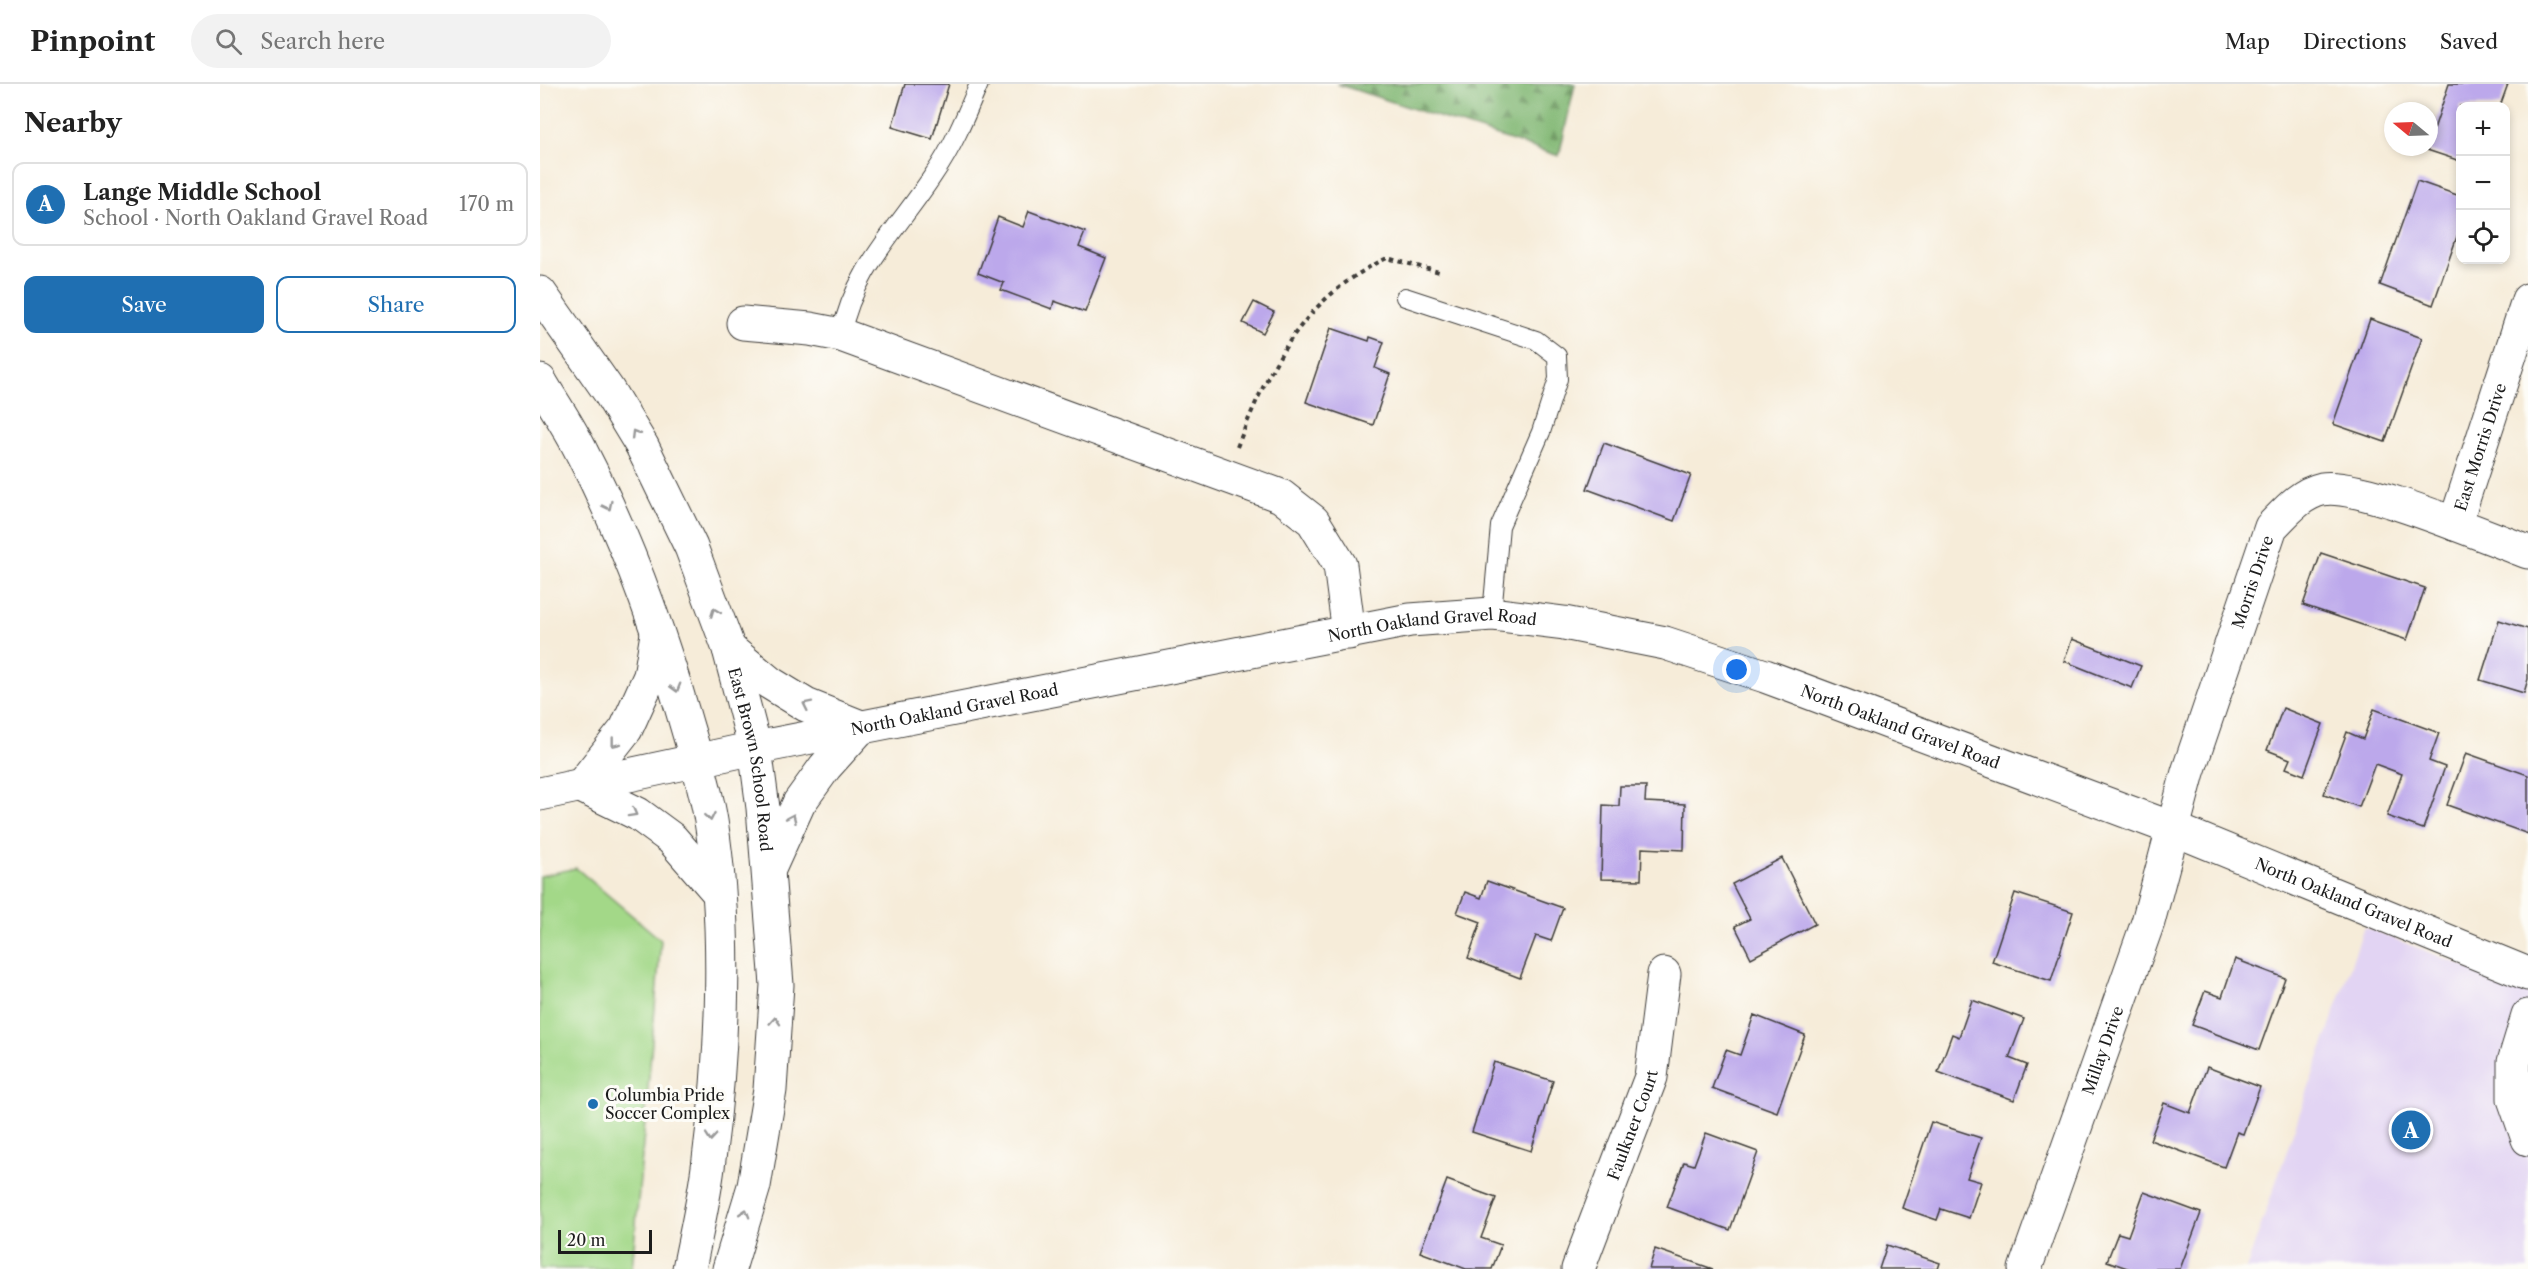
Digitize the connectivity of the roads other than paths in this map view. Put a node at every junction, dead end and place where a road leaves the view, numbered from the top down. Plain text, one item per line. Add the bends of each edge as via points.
1 (979, 84) edge
2 (540, 293) edge
3 (1405, 297) dead end
4 (2528, 300) edge
5 (743, 323) dead end
6 (841, 335) junction
7 (540, 381) edge
8 (2455, 524) junction
9 (2528, 552) edge
10 (1492, 614) junction
11 (658, 631) junction
12 (1349, 633) junction
13 (729, 649) junction
14 (861, 727) junction
15 (755, 748) junction
16 (697, 760) junction
17 (581, 786) junction
18 (540, 794) edge
19 (2174, 829) junction
20 (768, 871) junction
21 (718, 892) junction
22 (1664, 974) dead end
23 (2528, 974) edge
24 (2528, 1017) edge
25 (2528, 1139) edge
26 (689, 1269) edge
27 (729, 1269) edge
28 (1578, 1269) edge
29 (2025, 1269) edge

1 - 6 lane via 935,173 858,281 845,312
13 -> 2 street, East Brown School Road via 691,547 642,446
3 - 10 lane via 1536,340 1557,356 1558,379 1541,432 1500,526
4 - 8 street, East Morris Drive
5 - 6 street
6 - 12 street via 1281,496 1313,521 1340,565
7 -> 11 street via 582,452 615,520
8 - 9 street, Morris Drive
8 - 19 street, Morris Drive via 2361,492 2323,489 2296,502 2271,527 2188,772
10 - 12 street, North Oakland Gravel Road via 1410,620
10 - 19 street, North Oakland Gravel Road via 1564,622 1665,643 1765,676
11 -> 16 street
11 -> 17 street via 650,676 626,729
12 - 14 street, North Oakland Gravel Road
14 -> 13 street via 806,705 770,683
13 - 15 street, East Brown School Road
14 - 15 street, North Oakland Gravel Road
20 -> 14 street via 799,803
15 - 16 street, North Oakland Gravel Road
15 - 20 street, East Brown School Road
16 - 17 street, North Oakland Gravel Road
16 -> 21 street via 711,820
17 - 18 street, North Oakland Gravel Road
17 -> 21 street via 638,814 672,839
19 - 23 street, North Oakland Gravel Road
19 - 29 street, Millay Drive via 2144,933
27 -> 20 street, East Brown School Road via 754,1186 770,1090 777,985
21 -> 26 street via 721,1030 709,1160
22 - 28 street, Faulkner Court via 1651,1077
24 - 25 street via 2514,1062 2514,1099

